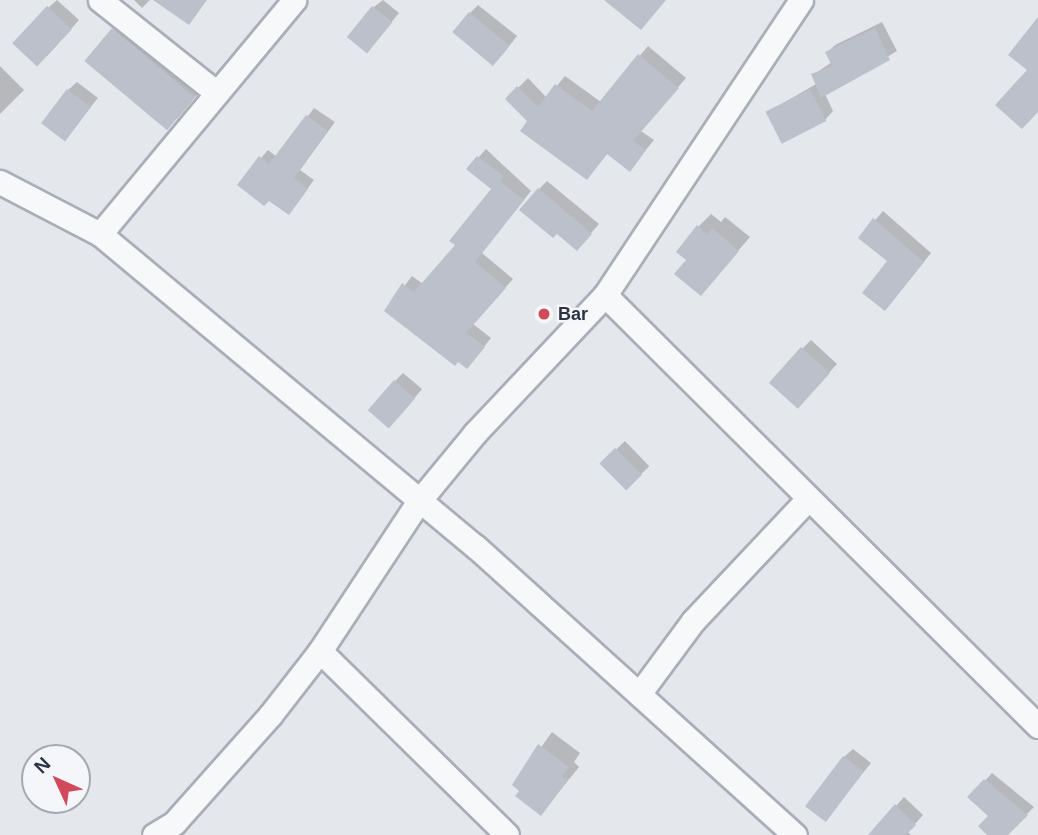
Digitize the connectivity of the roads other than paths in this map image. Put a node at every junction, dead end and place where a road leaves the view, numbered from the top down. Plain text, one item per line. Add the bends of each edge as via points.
1 (100, 0) edge
2 (293, 0) edge
3 (801, 0) edge
4 (217, 93) junction
5 (0, 182) edge
6 (100, 234) junction
7 (605, 295) junction
8 (808, 499) junction
9 (419, 501) junction
10 (320, 651) junction
11 (639, 694) junction
12 (1038, 726) edge
13 (179, 829) edge
14 (153, 835) edge
15 (507, 835) edge
16 (795, 835) edge

1 - 4 street
2 - 4 street
3 - 7 street
4 - 6 street
5 - 6 street
6 - 9 street
7 - 8 street
7 - 9 street via 475,433
8 - 11 street via 693,621
8 - 12 street
9 - 10 street
9 - 11 street
10 - 13 street
10 - 15 street
11 - 16 street
13 - 14 street

